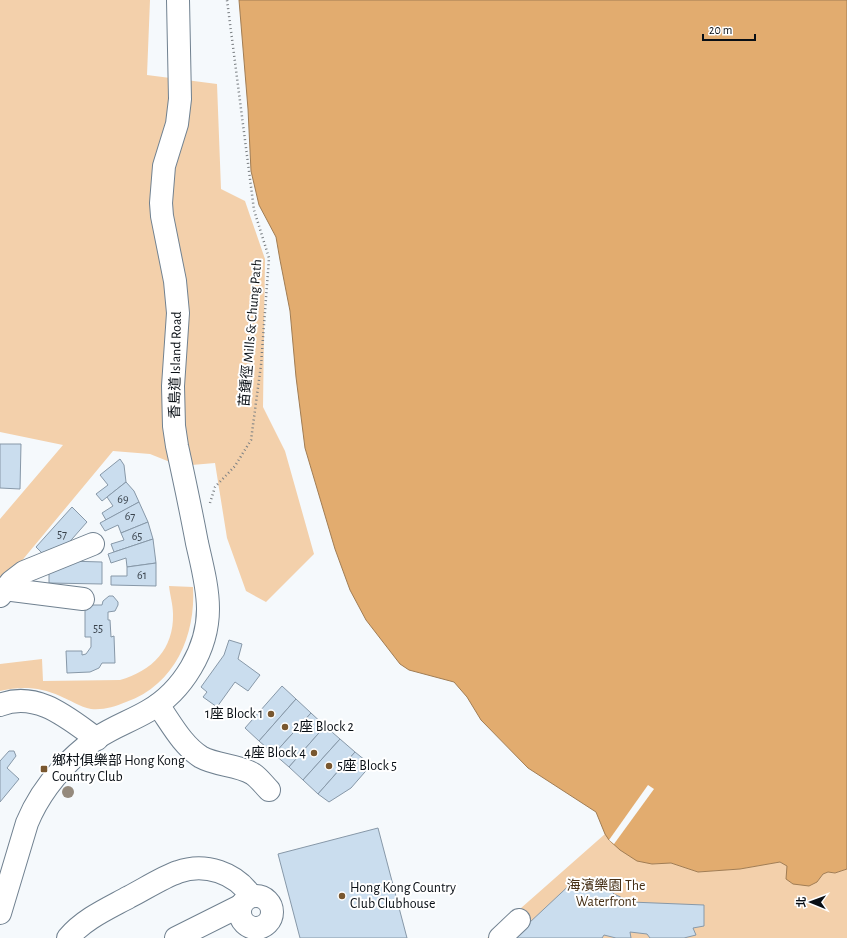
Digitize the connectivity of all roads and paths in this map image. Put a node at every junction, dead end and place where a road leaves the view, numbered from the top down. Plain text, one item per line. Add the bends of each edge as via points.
1 (178, 0) edge
2 (227, 0) edge
3 (210, 508) dead end
4 (93, 544) dead end
5 (2, 592) edge
6 (83, 599) dead end
7 (0, 705) edge
8 (158, 705) junction
9 (102, 736) junction
10 (269, 790) dead end
11 (0, 913) edge
12 (519, 920) dead end
13 (68, 938) edge
14 (176, 938) edge
15 (500, 938) edge

1 - 8 main road, 香島道 Island Road via 180,99 177,124 164,166 161,202 178,313 173,386 174,426 206,585 208,610 202,642 193,665 180,684
2 - 3 path, 苗鍾徑 Mills & Chung Path via 254,210 269,258 261,365 251,440 235,466 215,488
4 - 5 main road via 24,572
5 - 6 main road
7 - 9 main road via 19,702 42,705 62,713
8 - 9 main road, 香島道 Island Road
8 - 10 main road via 183,741 195,753 212,762 241,768 254,775
9 - 11 main road, 香島道 Island Road via 80,752 55,778 32,811 22,836
12 - 15 main road
13 - 14 main road via 94,916 178,872 199,869 220,872 229,875 245,887 245,901

